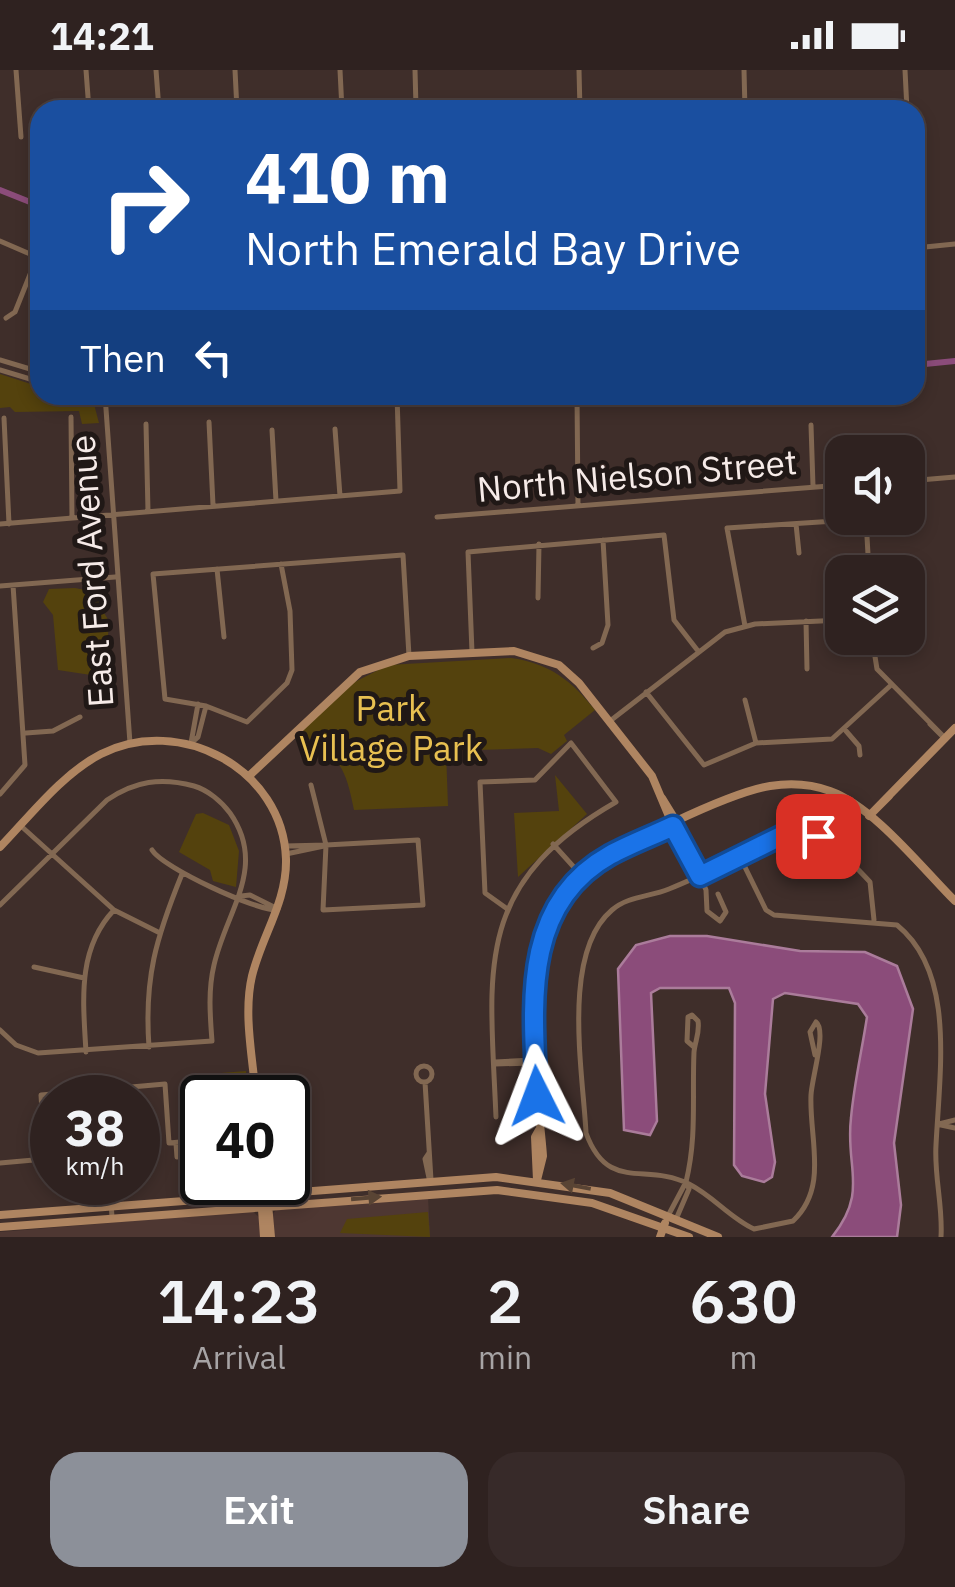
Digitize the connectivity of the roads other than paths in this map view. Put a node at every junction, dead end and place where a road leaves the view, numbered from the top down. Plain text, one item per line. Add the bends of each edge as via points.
1 (16, 70) edge
2 (86, 70) edge
3 (156, 70) edge
4 (235, 70) edge
5 (340, 70) edge
6 (415, 70) edge
7 (578, 70) edge
8 (744, 70) edge
9 (905, 70) edge
10 (88, 100) edge
11 (158, 100) edge
12 (236, 100) edge
13 (342, 100) edge
14 (416, 100) edge
15 (580, 100) edge
16 (746, 100) edge
17 (906, 100) edge
18 (21, 136) dead end
19 (0, 241) edge
20 (955, 244) edge
21 (925, 247) edge
22 (30, 254) edge
23 (30, 277) edge
24 (6, 318) dead end
25 (0, 360) edge
26 (30, 369) edge
27 (0, 370) edge
28 (30, 379) edge
29 (104, 405) edge
30 (396, 405) edge
31 (577, 405) edge
32 (72, 417) dead end
33 (4, 418) dead end
34 (209, 422) dead end
35 (146, 424) dead end
36 (810, 425) dead end
37 (335, 429) dead end
38 (272, 430) dead end
39 (955, 477) edge
40 (925, 480) edge
41 (825, 485) edge
42 (813, 486) junction
43 (340, 496) junction
44 (276, 501) junction
45 (578, 504) junction
46 (213, 506) junction
47 (148, 511) junction
48 (110, 514) junction
49 (72, 517) junction
50 (436, 517) dead end
51 (825, 522) edge
52 (0, 524) edge
53 (10, 524) junction
54 (796, 524) junction
55 (603, 540) junction
56 (539, 544) junction
57 (799, 553) dead end
58 (281, 564) junction
59 (217, 569) junction
60 (114, 577) junction
61 (13, 585) junction
62 (0, 586) edge
63 (538, 598) dead end
64 (825, 620) edge
65 (806, 621) junction
66 (745, 626) junction
67 (224, 638) dead end
68 (592, 648) dead end
69 (698, 650) junction
70 (472, 652) junction
71 (873, 655) edge
72 (408, 656) junction
73 (807, 668) dead end
74 (890, 686) junction
75 (646, 692) junction
76 (745, 700) dead end
77 (198, 704) junction
78 (206, 706) junction
79 (80, 717) dead end
80 (610, 721) junction
81 (955, 728) edge
82 (846, 731) junction
83 (26, 733) junction
84 (945, 738) junction
85 (130, 743) junction
86 (191, 743) junction
87 (756, 743) junction
88 (860, 755) dead end
89 (249, 776) junction
90 (311, 786) dead end
91 (0, 794) edge
92 (869, 816) junction
93 (675, 825) junction
94 (21, 826) junction
95 (553, 844) junction
96 (326, 845) junction
97 (0, 847) edge
98 (152, 850) dead end
99 (285, 850) junction
100 (51, 855) junction
101 (738, 855) junction
102 (182, 874) junction
103 (582, 875) junction
104 (700, 876) junction
105 (718, 894) dead end
106 (241, 896) junction
107 (955, 901) edge
108 (0, 905) edge
109 (506, 908) junction
110 (114, 910) junction
111 (278, 910) junction
112 (874, 920) junction
113 (158, 932) junction
114 (928, 945) dead end
115 (34, 967) dead end
116 (84, 978) junction
117 (0, 1030) edge
118 (149, 1047) junction
119 (694, 1047) junction
120 (86, 1052) junction
121 (815, 1055) junction
122 (951, 1058) dead end
123 (535, 1062) junction
124 (494, 1063) junction
125 (255, 1075) edge
126 (425, 1082) dead end
127 (160, 1084) edge
128 (496, 1117) dead end
129 (955, 1120) edge
130 (938, 1124) junction
131 (955, 1128) edge
132 (180, 1142) edge
133 (173, 1143) junction
134 (176, 1156) dead end
135 (30, 1160) edge
136 (0, 1163) edge
137 (430, 1180) junction
138 (537, 1180) junction
139 (686, 1182) junction
140 (310, 1186) edge
141 (536, 1193) junction
142 (111, 1205) joint
143 (266, 1206) junction
144 (0, 1214) edge
145 (673, 1216) junction
146 (112, 1218) junction
147 (0, 1227) edge
148 (668, 1231) edge
149 (268, 1237) edge
150 (660, 1237) edge
151 (689, 1237) edge
152 (718, 1237) edge
153 (941, 1237) edge

1 - 18 street
2 - 10 street
3 - 11 street
4 - 12 street
5 - 13 street
6 - 14 street
7 - 15 street
8 - 16 street
9 - 17 street
19 - 22 street
20 - 21 street
23 - 24 street
25 - 26 street
27 - 28 street
29 - 48 street, East Ford Avenue
30 - 43 street via 400,491
31 - 45 street
32 - 49 street
33 - 53 street
34 - 46 street
35 - 47 street
36 - 42 street
37 - 43 street
38 - 44 street
39 - 40 street
41 - 42 street, North Nielson Street
42 - 45 street, North Nielson Street
43 - 44 street
44 - 46 street
45 - 50 street, North Nielson Street
46 - 47 street
47 - 48 street
48 - 49 street
48 - 60 street, East Ford Avenue
49 - 53 street
51 - 54 street
52 - 53 street
54 - 57 street
54 - 66 street via 727,528
55 - 56 street
55 - 68 street via 608,625 602,643
55 - 69 street via 664,535 674,620
56 - 63 street
56 - 70 street via 468,552
58 - 59 street
58 - 72 street via 403,555
58 - 78 street via 290,612 287,682 248,722
59 - 67 street
59 - 77 street via 153,574 165,699
60 - 61 street
60 - 85 street, East Ford Avenue
61 - 62 street
61 - 83 street
64 - 65 street
65 - 66 street
65 - 73 street
66 - 69 street
69 - 75 street
70 - 72 street
70 - 80 street via 514,651 559,666
71 - 74 street
72 - 89 street via 350,678
74 - 82 street
74 - 84 street
75 - 80 street
75 - 87 street via 704,765
76 - 87 street
77 - 78 street
77 - 86 street
78 - 86 street
79 - 83 street via 53,732
80 - 93 street via 643,763
81 - 84 street
82 - 87 street via 818,742
82 - 88 street
83 - 91 street via 25,765
84 - 92 street
85 - 86 street
85 - 94 street via 76,772
86 - 89 street
89 - 99 street via 271,804
90 - 96 street
92 - 93 street via 832,792 789,784 756,789
92 - 107 street
93 - 103 street
93 - 104 street
94 - 97 street
94 - 100 street
95 - 103 street
95 - 109 street
95 - 109 street via 616,802 571,742 535,780 480,782 485,893
96 - 96 street via 323,910 423,905 418,840
96 - 99 street
98 - 102 street via 160,863
99 - 111 street
100 - 106 street via 125,787 176,782 200,788 238,823 246,846
100 - 108 street
100 - 110 street
101 - 104 street
101 - 112 street via 774,914
101 - 112 street via 781,836 818,836 870,882
102 - 106 street
102 - 113 street
103 - 123 street via 556,906 540,941 532,988
104 - 105 street via 707,911 720,920 726,912
104 - 139 street via 614,908 593,937 580,978 592,1151 607,1168
106 - 111 street
106 - 118 street via 214,962 212,1041
109 - 124 street via 490,978
110 - 113 street
110 - 116 street via 96,929
111 - 125 street via 250,991
112 - 114 street via 897,925
113 - 118 street via 148,981
115 - 116 street
116 - 120 street
117 - 120 street via 26,1050
118 - 120 street
119 - 119 street via 698,1021 692,1015 687,1040
119 - 139 street via 697,1129
121 - 121 street via 822,1034 816,1022 810,1032
121 - 139 street via 810,1116 816,1182 804,1211 780,1226 754,1228
122 - 130 street
123 - 124 street
123 - 138 street
124 - 128 street
126 - 137 street
127 - 133 street
129 - 130 street
130 - 131 street
130 - 153 street
132 - 133 street
133 - 134 street
135 - 136 street
137 - 138 street
137 - 140 street
138 - 141 street
145 -> 138 street via 610,1194
139 - 145 street
143 -> 141 street via 470,1190
141 - 148 street via 592,1202
142 - 144 street
142 - 146 street
143 - 146 street
143 - 149 street
145 - 148 street
145 - 152 street
146 - 147 street
148 - 150 street
148 - 151 street

